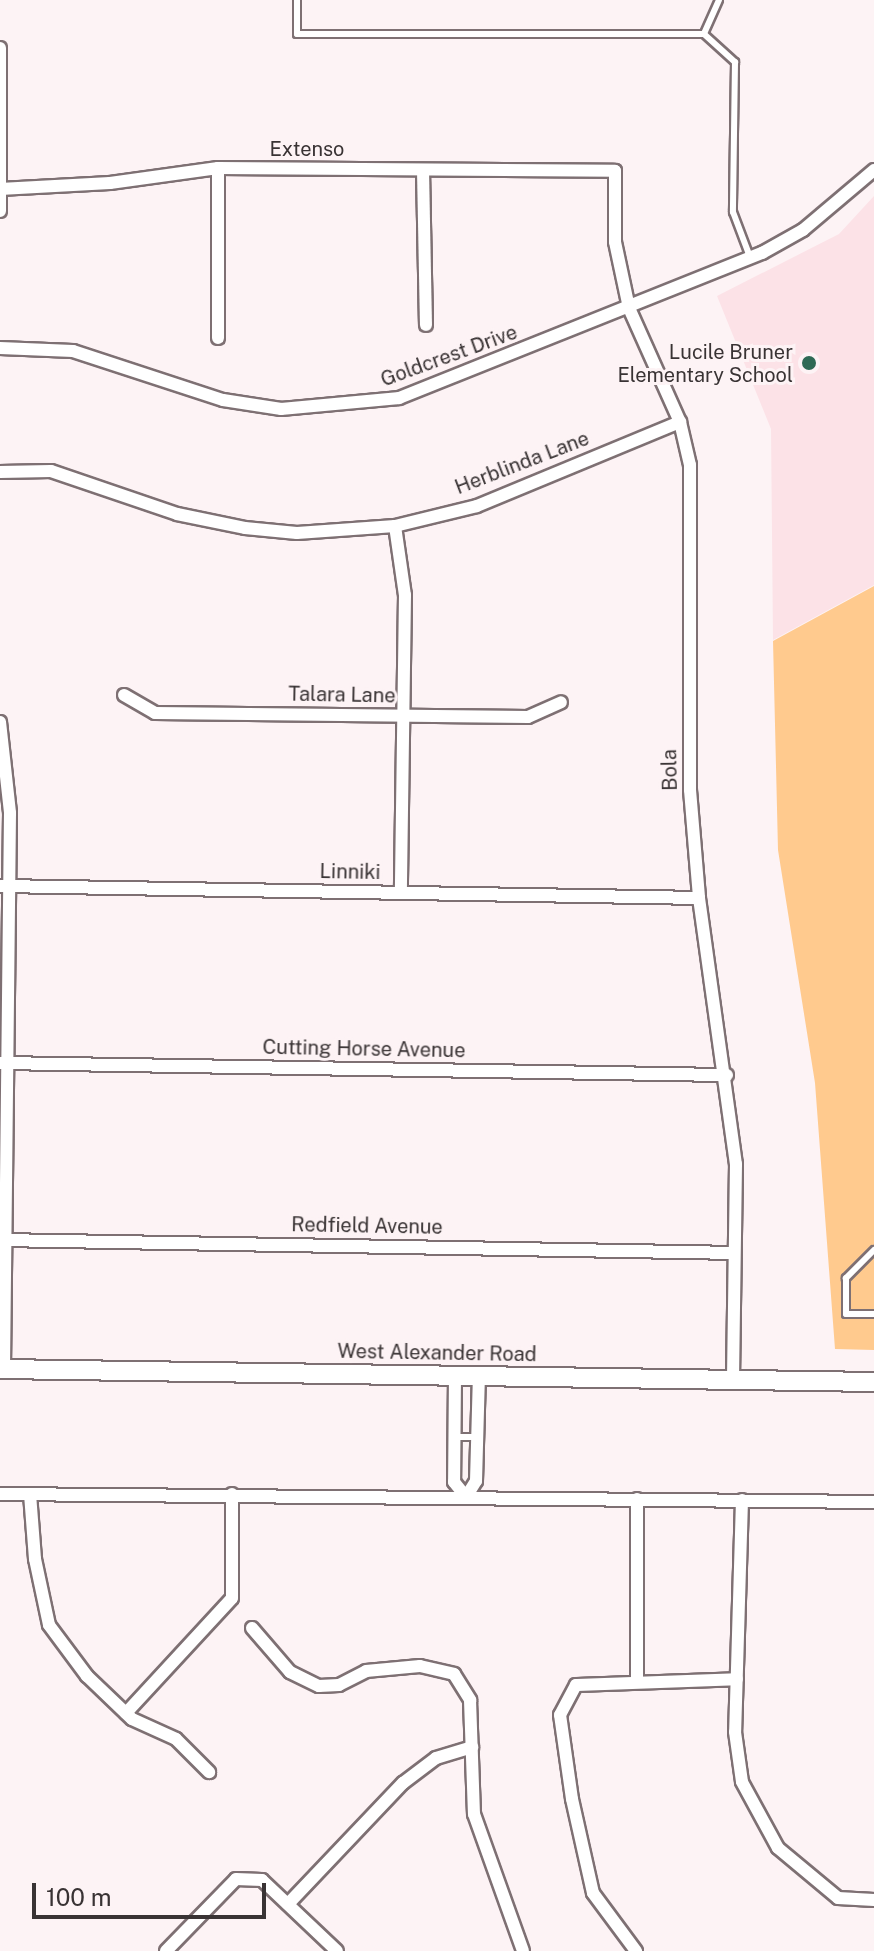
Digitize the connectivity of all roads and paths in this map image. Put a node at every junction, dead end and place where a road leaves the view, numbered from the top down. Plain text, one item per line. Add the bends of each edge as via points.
1 (297, 0) edge
2 (719, 0) edge
3 (704, 34) junction
4 (0, 48) edge
5 (218, 168) junction
6 (423, 170) junction
7 (874, 170) edge
8 (615, 171) joint
9 (0, 189) edge
10 (0, 211) edge
11 (750, 258) junction
12 (629, 308) junction
13 (426, 325) dead end
14 (218, 338) dead end
15 (0, 348) edge
16 (680, 422) junction
17 (0, 472) edge
18 (395, 526) junction
19 (124, 695) dead end
20 (561, 702) dead end
21 (404, 715) junction
22 (0, 722) edge
23 (5, 886) edge
24 (401, 893) junction
25 (699, 898) junction
26 (5, 1063) edge
27 (727, 1075) junction
28 (5, 1240) edge
29 (874, 1250) edge
30 (734, 1253) junction
31 (874, 1314) edge
32 (2, 1369) edge
33 (455, 1376) junction
34 (479, 1376) junction
35 (733, 1379) junction
36 (874, 1382) edge
37 (454, 1437) junction
38 (477, 1437) junction
39 (0, 1494) edge
40 (30, 1494) junction
41 (232, 1494) junction
42 (466, 1497) junction
43 (637, 1499) junction
44 (742, 1500) junction
45 (874, 1502) edge
46 (252, 1628) dead end
47 (637, 1679) junction
48 (737, 1679) junction
49 (126, 1713) junction
50 (472, 1747) junction
51 (209, 1772) dead end
52 (874, 1900) edge
53 (288, 1904) junction
54 (166, 1951) edge
55 (337, 1951) edge
56 (523, 1951) edge
57 (636, 1951) edge

1 - 3 lane via 297,34
2 - 3 lane
3 - 11 lane via 735,62 733,212
4 - 9 street
5 - 6 street, Extenso
5 - 9 street, Extenso via 110,183
5 - 14 street
6 - 8 street, Extenso
6 - 13 street
7 - 11 street, Goldcrest Drive via 803,230
8 - 12 street, Bola via 615,242
9 - 10 street
11 - 12 street, Goldcrest Drive
12 - 15 street, Goldcrest Drive via 450,381 360,406 281,409 223,400 73,351
12 - 16 street, Bola
16 - 18 street, Herblinda Lane via 477,506
16 - 25 street, Bola via 692,493 690,790
17 - 18 street, Herblinda Lane via 51,471 177,514 245,528 297,533
18 - 21 street via 405,595
19 - 21 street, Talara Lane via 155,713
20 - 21 street, Talara Lane via 528,717
21 - 24 street
22 - 23 street via 10,813
23 - 24 street, Linniki
23 - 26 street
24 - 25 street, Linniki
25 - 27 street, Bola
26 - 27 street, Cutting Horse Avenue
26 - 28 street
27 - 30 street, Bola via 736,1164
28 - 30 street, Redfield Avenue
28 - 32 street
29 - 31 lane via 846,1278 846,1314
30 - 35 street, Bola
32 - 33 main road, West Alexander Road
33 - 34 main road, West Alexander Road
33 - 37 street
34 - 35 main road, West Alexander Road
34 - 38 street
35 - 36 main road, West Alexander Road
37 - 38 lane
37 - 42 street via 454,1482
38 - 42 street via 476,1481
39 - 40 street
40 - 41 street
40 - 49 street via 35,1559 49,1625 87,1676
41 - 42 street
41 - 49 street via 232,1598
42 - 43 street
43 - 44 street
43 - 47 street
44 - 45 street
44 - 48 street
46 - 50 street via 290,1672 319,1686 339,1685 366,1671 420,1666 454,1674 470,1700
47 - 48 street
47 - 57 street via 576,1685 560,1715 593,1893
48 - 52 street via 735,1732 742,1782 778,1848 838,1898
49 - 51 street via 176,1739
50 - 53 street via 436,1758 403,1783
50 - 56 street via 474,1814
53 - 54 street via 262,1880 236,1879
53 - 55 street

